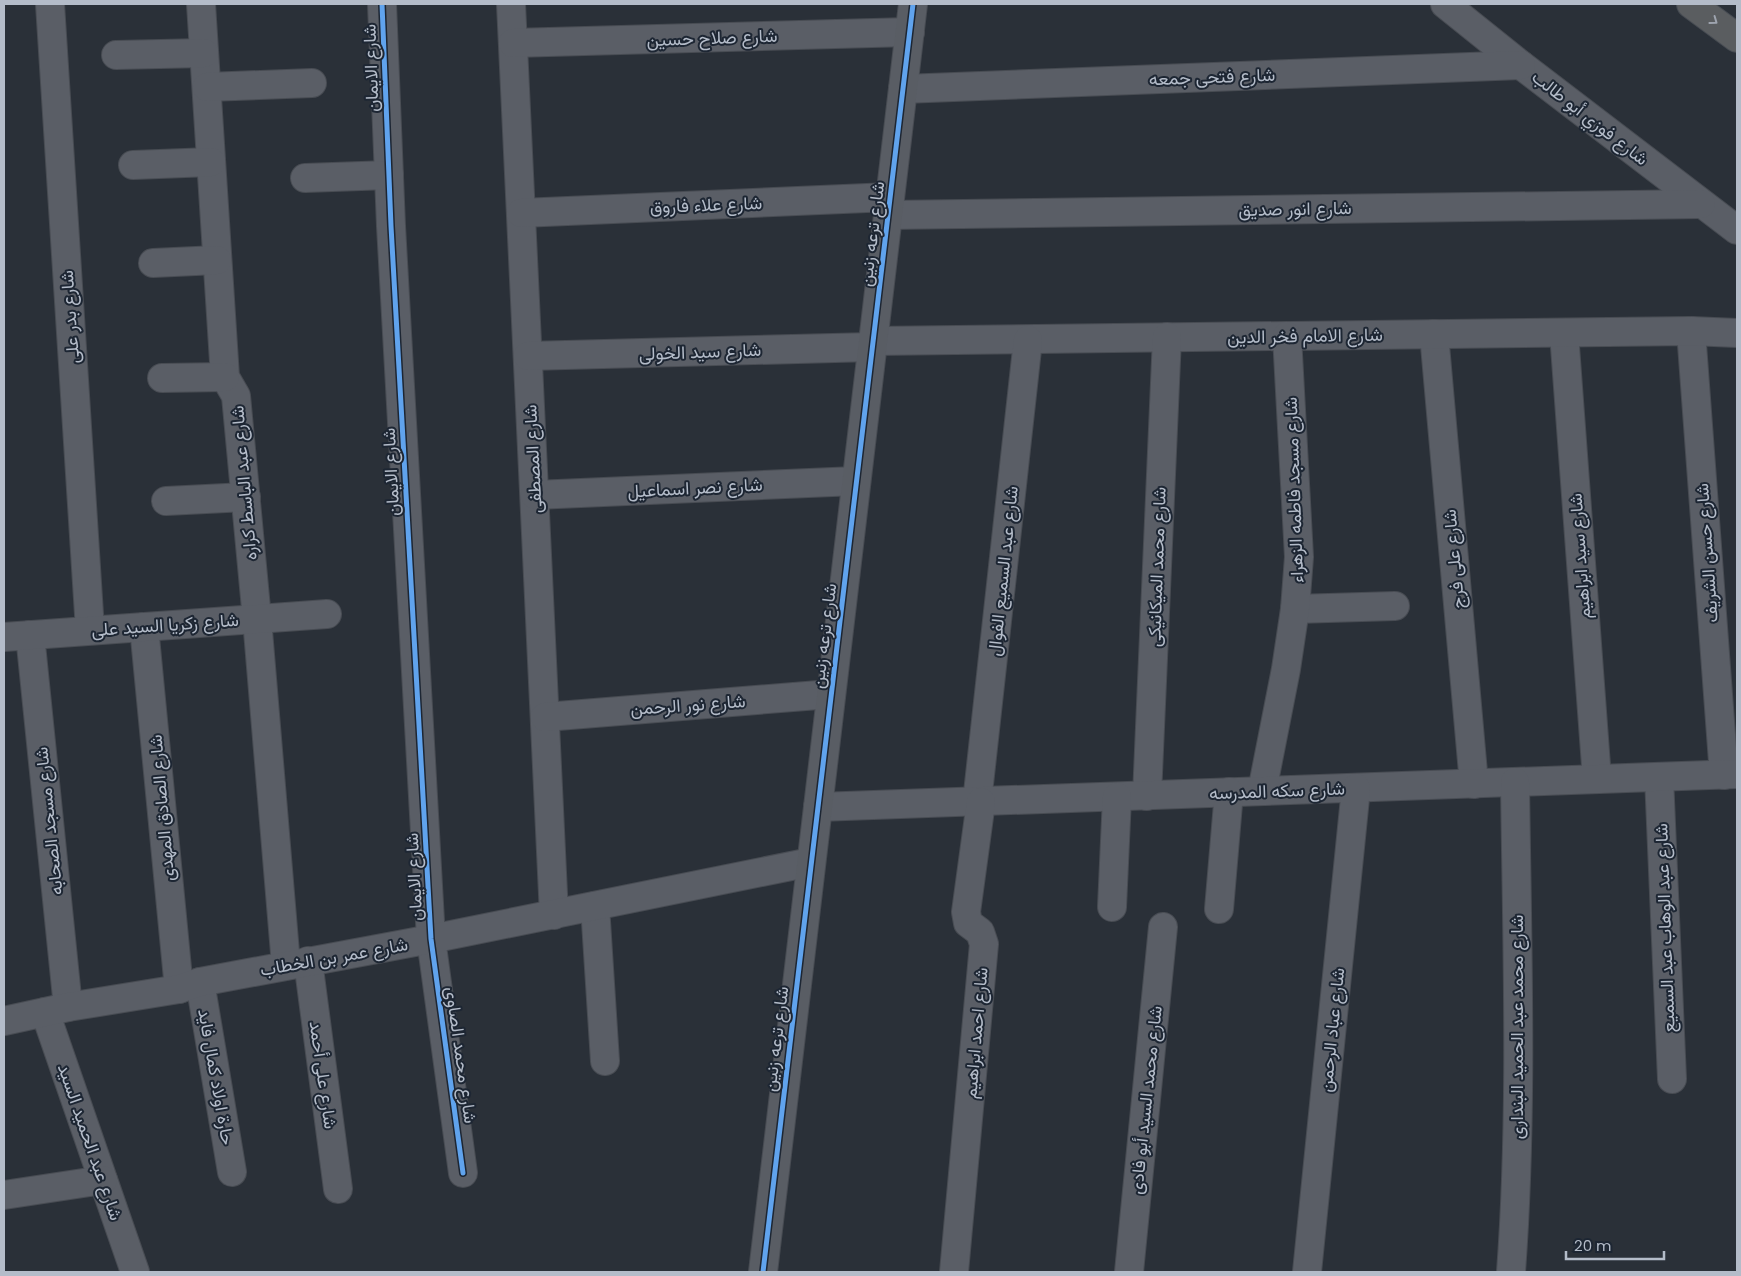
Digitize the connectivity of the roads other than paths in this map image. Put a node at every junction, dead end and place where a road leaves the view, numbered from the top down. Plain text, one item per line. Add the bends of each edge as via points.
1 (50, 4) edge
2 (201, 4) edge
3 (382, 4) edge
4 (511, 4) edge
5 (913, 4) edge
6 (1445, 4) edge
7 (1691, 4) edge
8 (910, 32) junction
9 (1737, 38) edge
10 (513, 43) junction
11 (204, 53) junction
12 (116, 55) dead end
13 (1521, 65) junction
14 (312, 83) dead end
15 (207, 87) junction
16 (903, 89) junction
17 (211, 162) junction
18 (133, 165) dead end
19 (389, 175) junction
20 (305, 178) dead end
21 (1701, 204) junction
22 (889, 206) junction
23 (521, 212) junction
24 (1737, 230) edge
25 (218, 260) junction
26 (153, 263) dead end
27 (1691, 331) junction
28 (1564, 332) junction
29 (1737, 333) edge
30 (1434, 334) junction
31 (1287, 336) junction
32 (1167, 337) junction
33 (1028, 340) junction
34 (873, 344) junction
35 (528, 356) junction
36 (225, 377) junction
37 (162, 378) dead end
38 (856, 481) junction
39 (535, 495) junction
40 (246, 498) junction
41 (166, 501) dead end
42 (1395, 606) dead end
43 (1295, 609) junction
44 (327, 614) dead end
45 (257, 619) junction
46 (144, 627) junction
47 (90, 630) junction
48 (17, 636) edge
49 (831, 694) junction
50 (545, 716) junction
51 (1730, 775) edge
52 (1659, 777) junction
53 (1597, 779) junction
54 (1515, 782) junction
55 (1474, 784) junction
56 (1356, 788) junction
57 (1262, 791) junction
58 (1229, 792) junction
59 (1147, 796) junction
60 (1117, 797) junction
61 (979, 802) junction
62 (818, 807) junction
63 (811, 862) junction
64 (595, 906) junction
65 (1112, 906) dead end
66 (1219, 909) dead end
67 (554, 915) junction
68 (1163, 927) dead end
69 (431, 939) junction
70 (297, 963) junction
71 (189, 985) junction
72 (56, 1010) junction
73 (4, 1021) edge
74 (605, 1061) dead end
75 (1672, 1079) dead end
76 (232, 1172) dead end
77 (463, 1174) dead end
78 (103, 1180) junction
79 (338, 1189) dead end
80 (4, 1195) edge
81 (135, 1272) edge
82 (762, 1272) edge
83 (954, 1272) edge
84 (1128, 1272) edge
85 (1308, 1272) edge
86 (1511, 1272) edge

1 - 47 street, شارع بدر على
2 - 11 street, شارع عبد الباسط كراره
3 - 19 street, شارع الايمان
4 - 10 street, شارع المصطفى
5 - 8 street, شارع ترعه زنين
6 - 13 street, شارع فوزي أبو طالب
7 -> 9 highway
8 - 10 street, شارع صلاح حسين
8 - 16 street, شارع ترعه زنين
10 - 23 street, شارع المصطفى
11 - 12 street
11 - 15 street, شارع عبد الباسط كراره
13 - 16 street, شارع فتحى جمعه
13 - 21 street, شارع فوزي أبو طالب
14 - 15 street
15 - 17 street, شارع عبد الباسط كراره
16 - 22 street, شارع ترعه زنين
17 - 18 street
17 - 25 street, شارع عبد الباسط كراره
19 - 20 street
19 - 69 street, شارع الايمان
21 - 22 street, شارع انور صديق
21 - 24 street, شارع فوزي أبو طالب
22 - 23 street, شارع علاء فاروق
22 - 34 street, شارع ترعه زنين
23 - 35 street, شارع المصطفى
25 - 26 street
25 - 36 street, شارع عبد الباسط كراره
27 - 28 street, شارع الامام فخر الدين
27 - 29 street, شارع الامام فخر الدين
27 - 51 street, شارع حسن الشريف
28 - 30 street, شارع الامام فخر الدين
28 - 53 street, شارع سيد ابراهيم
30 - 31 street, شارع الامام فخر الدين
30 - 55 street, شارع على فرج
31 - 32 street, شارع الامام فخر الدين
31 - 43 street, شارع مسجد فاطمه الزهراء via 1299,557
32 - 33 street, شارع الامام فخر الدين
32 - 59 street, شارع محمد الميكانيكى
33 - 34 street, شارع الامام فخر الدين
33 - 61 street, شارع عبد السميع الفوال
34 - 35 street, شارع سيد الخولى
34 - 38 street, شارع ترعه زنين
35 - 39 street, شارع المصطفى
36 - 37 street
36 - 40 street, شارع عبد الباسط كراره via 236,396
38 - 39 street, شارع نصر اسماعيل
38 - 49 street, شارع ترعه زنين
39 - 50 street, شارع المصطفى
40 - 41 street
40 - 45 street, شارع عبد الباسط كراره
42 - 43 street
43 - 57 street, شارع مسجد فاطمه الزهراء
44 - 45 street, شارع زكريا السيد على
45 - 46 street, شارع زكريا السيد على
45 - 70 street, شارع عبد الباسط كراره
46 - 47 street, شارع زكريا السيد على
46 - 71 street, شارع الصادق المهدى
47 - 48 street, شارع زكريا السيد على
48 - 72 street, شارع مسجد الصحابه
49 - 50 street, شارع نور الرحمن
49 - 62 street, شارع ترعه زنين
50 - 67 street, شارع المصطفى
51 - 52 street, شارع سكه المدرسه
52 - 53 street, شارع سكه المدرسه
52 - 75 street, شارع عبد الوهاب عبد السميع
53 - 54 street, شارع سكه المدرسه
54 - 55 street, شارع سكه المدرسه
54 - 86 street, شارع محمد عبد الحميد البندارى via 1519,1064
55 - 56 street, شارع سكه المدرسه
56 - 57 street, شارع سكه المدرسه
56 - 85 street, شارع عباد الرحمن
57 - 58 street, شارع سكه المدرسه
58 - 59 street, شارع سكه المدرسه
58 - 66 street
59 - 60 street, شارع سكه المدرسه
60 - 61 street, شارع سكه المدرسه
60 - 65 street
61 - 62 street, شارع سكه المدرسه
61 - 83 street, شارع احمد ابراهيم via 966,912 968,924 980,932 984,944
62 - 63 street, شارع ترعه زنين
63 - 64 street, شارع عمر بن الخطاب
63 - 82 street, شارع ترعه زنين
64 - 67 street, شارع عمر بن الخطاب
64 - 74 street
67 - 69 street, شارع عمر بن الخطاب
68 - 84 street, شارع محمد السيد أبو فادى
69 - 70 street, شارع عمر بن الخطاب
69 - 77 street, شارع محمد الصاوى
70 - 71 street, شارع عمر بن الخطاب
70 - 79 street, شارع على أحمد
71 - 72 street, شارع عمر بن الخطاب
71 - 76 street, حارة اولاد كمال فايد
72 - 73 street, شارع عمر بن الخطاب
72 - 78 street, شارع عبد الحميد السيد
78 - 80 street
78 - 81 street, شارع عبد الحميد السيد

